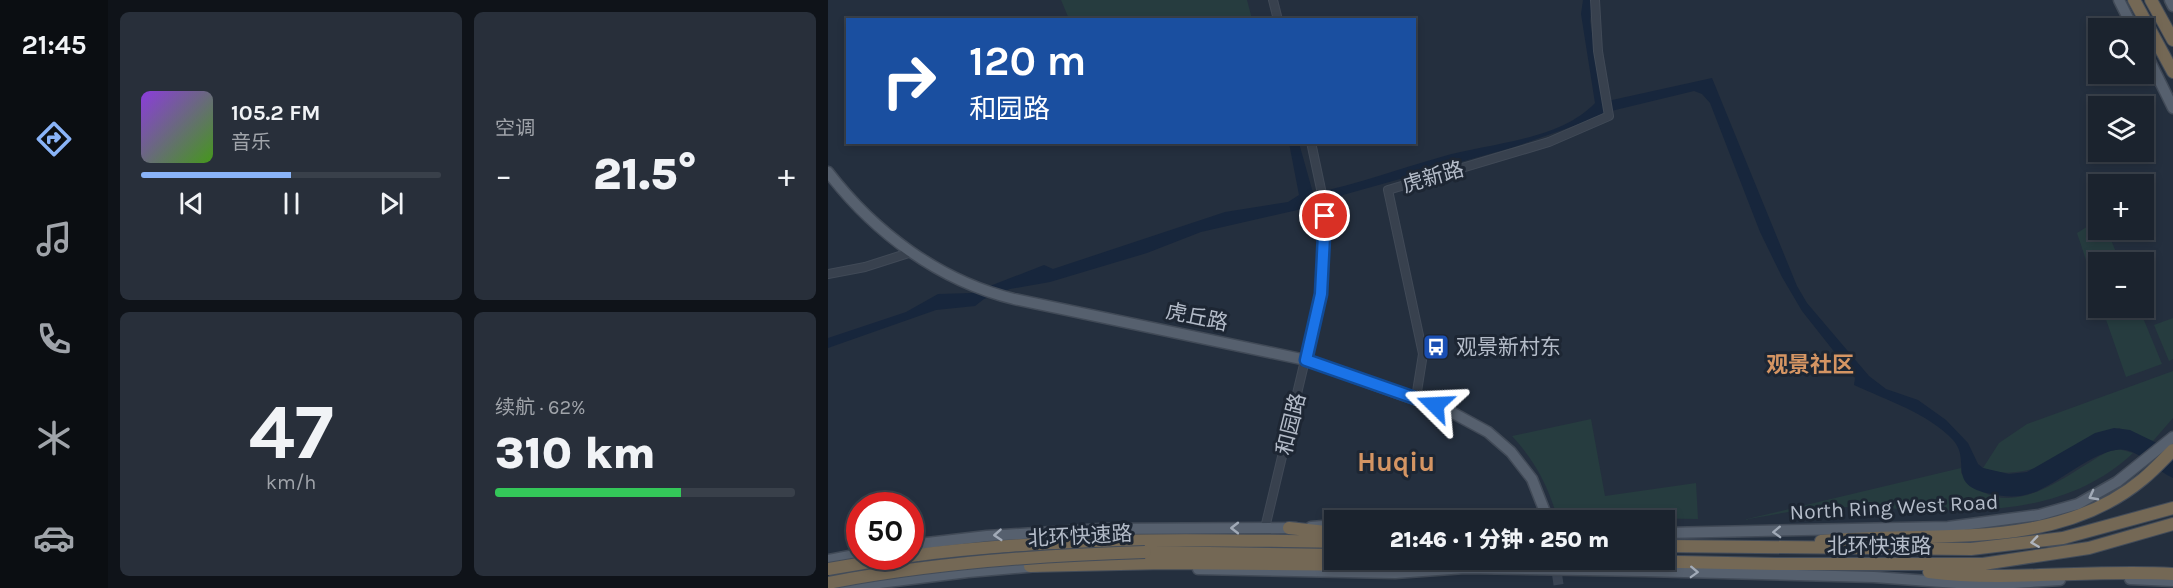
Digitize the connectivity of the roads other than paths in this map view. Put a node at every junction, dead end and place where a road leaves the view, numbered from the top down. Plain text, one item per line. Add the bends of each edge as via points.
1 (1273, 0) edge
2 (1595, 0) edge
3 (2119, 0) edge
4 (2151, 0) edge
5 (2170, 0) edge
6 (2135, 2) edge
7 (2173, 6) edge
8 (1278, 18) edge
9 (2128, 18) edge
10 (2173, 40) edge
11 (2154, 69) edge
12 (2173, 72) edge
13 (2173, 108) edge
14 (1311, 144) edge
15 (828, 172) edge
16 (912, 252) junction
17 (828, 274) edge
18 (1306, 360) junction
19 (1416, 398) junction
20 (2172, 442) edge
21 (2173, 458) edge
22 (2143, 480) junction
23 (2173, 508) edge
24 (1544, 510) edge
25 (2173, 525) edge
26 (1324, 526) edge
27 (1265, 528) junction
28 (1289, 528) junction
29 (1324, 532) edge
30 (1675, 533) edge
31 (1324, 542) edge
32 (924, 543) edge
33 (1675, 546) edge
34 (1772, 546) junction
35 (924, 555) edge
36 (1324, 555) edge
37 (846, 558) edge
38 (828, 561) edge
39 (1675, 562) edge
40 (1324, 565) edge
41 (1868, 565) junction
42 (846, 566) edge
43 (1030, 566) junction
44 (828, 569) edge
45 (864, 570) edge
46 (2173, 574) edge
47 (2173, 581) edge
48 (828, 583) edge
49 (867, 584) junction
50 (839, 588) edge

1 - 8 street
2 - 19 street, 虎新路 via 1608,114 1550,142 1388,190 1423,354
3 - 9 main road
4 - 10 highway
5 - 7 main road
6 - 12 highway
11 - 13 main road
14 - 18 street, 和园路 via 1325,208 1321,294
15 - 16 main road, 虎丘路 via 866,215
16 - 17 street
16 - 18 main road, 虎丘路 via 967,285 1001,296
18 - 19 main road, 虎丘路
18 - 27 street, 和园路
19 - 24 main road, 虎丘路 via 1468,420 1497,438 1528,474
20 - 22 highway
20 -> 30 main road, North Ring West Road via 2117,482 2078,504 2013,520 1948,527
21 - 22 highway
22 - 34 highway via 2070,519 1997,533 1855,538
23 -> 34 highway, 北环快速路 via 2087,533 1998,547 1922,550
25 - 41 highway, 北环快速路 via 2089,548 2010,561
26 - 28 main road
27 - 28 main road
27 -> 32 main road via 1100,529
28 - 29 highway
31 - 35 highway, 北环快速路 via 1144,539 1038,543
33 - 34 highway, 北环快速路
36 - 48 highway, 北环快速路, bridge via 1145,552 996,561
37 - 38 main road
39 - 41 highway, 北环快速路
40 - 43 highway
41 - 46 highway via 1983,578 2113,572
42 - 44 highway, bridge
43 -> 47 main road via 1395,573 1465,568 1634,571 1874,577 1984,585 2090,578
43 - 49 main road
45 - 49 main road
49 - 50 main road

